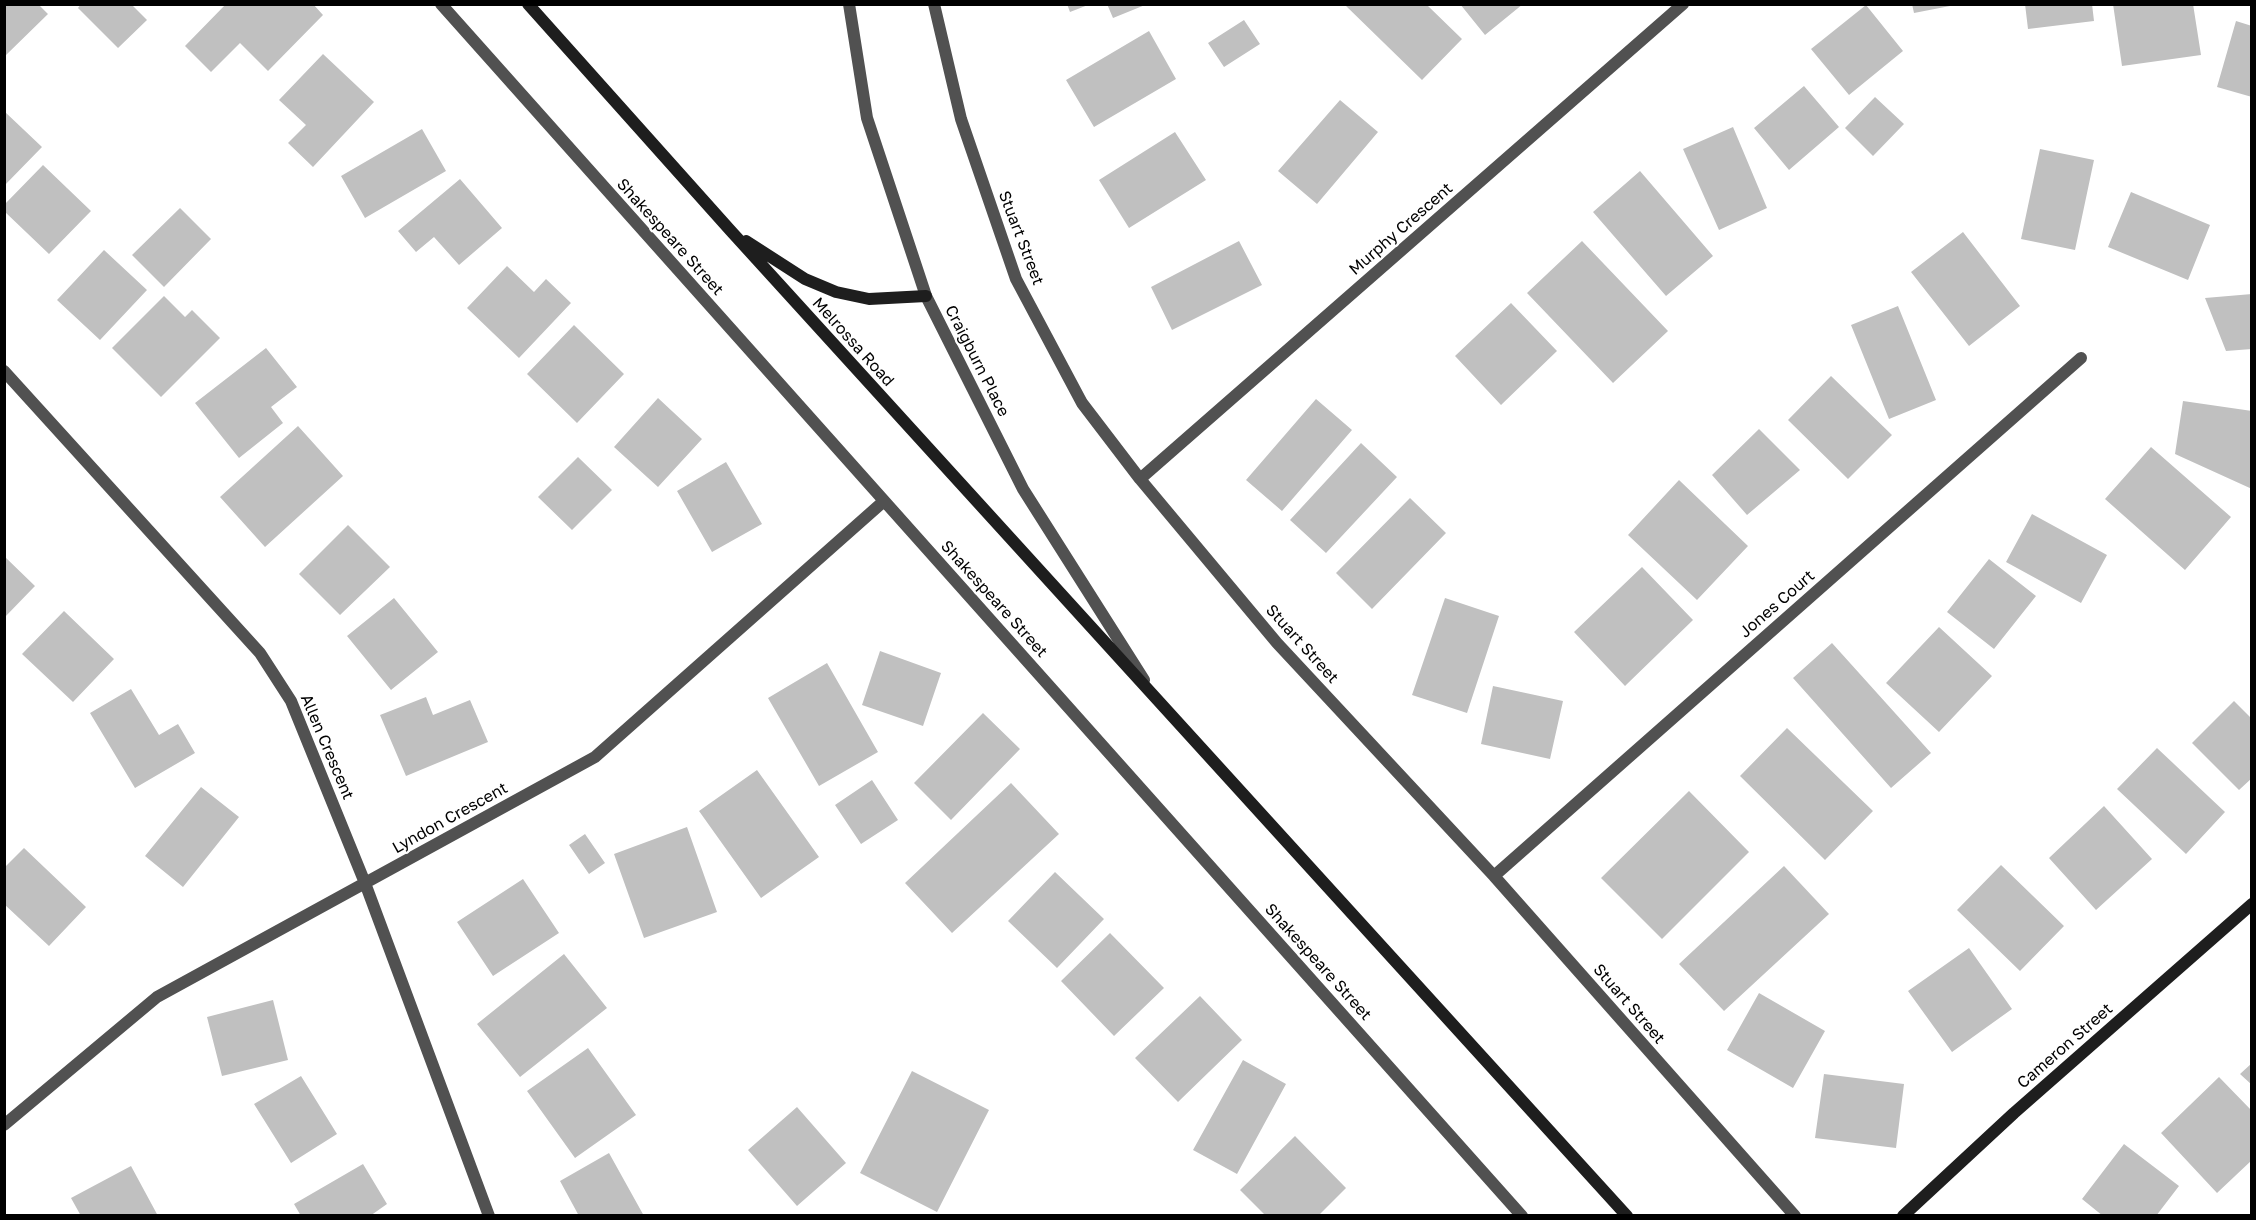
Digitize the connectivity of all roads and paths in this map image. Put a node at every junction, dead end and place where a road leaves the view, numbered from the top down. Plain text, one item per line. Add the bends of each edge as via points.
1 (441, 4) edge
2 (528, 4) edge
3 (849, 4) edge
4 (933, 4) edge
5 (1683, 4) edge
6 (730, 231) junction
7 (926, 296) junction
8 (2081, 358) dead end
9 (4, 371) edge
10 (1140, 479) junction
11 (884, 501) junction
12 (1156, 699) junction
13 (1494, 876) junction
14 (365, 883) junction
15 (2252, 904) edge
16 (4, 1125) edge
17 (489, 1215) edge
18 (1522, 1215) edge
19 (1627, 1215) edge
20 (1795, 1215) edge
21 (1903, 1215) edge

1 - 11 street, Shakespeare Street
2 - 6 street, Melrossa Road
3 - 7 street, Craigburn Place via 867,118
4 - 10 street, Stuart Street via 961,119 1016,279 1082,404
5 - 10 street, Murphy Crescent
6 - 7 street via 805,279 836,292 869,299
6 - 12 street, Melrossa Road
7 - 12 street, Craigburn Place via 1023,489
8 - 13 street, Jones Court
9 - 14 street, Allen Crescent via 260,653 291,701
10 - 13 street, Stuart Street via 1277,643
11 - 14 street, Lyndon Crescent via 595,757
11 - 18 street, Shakespeare Street
12 - 19 street
13 - 20 street, Stuart Street
14 - 16 street, Lyndon Crescent via 158,997
14 - 17 street, Allen Crescent
15 - 21 street, Cameron Street

